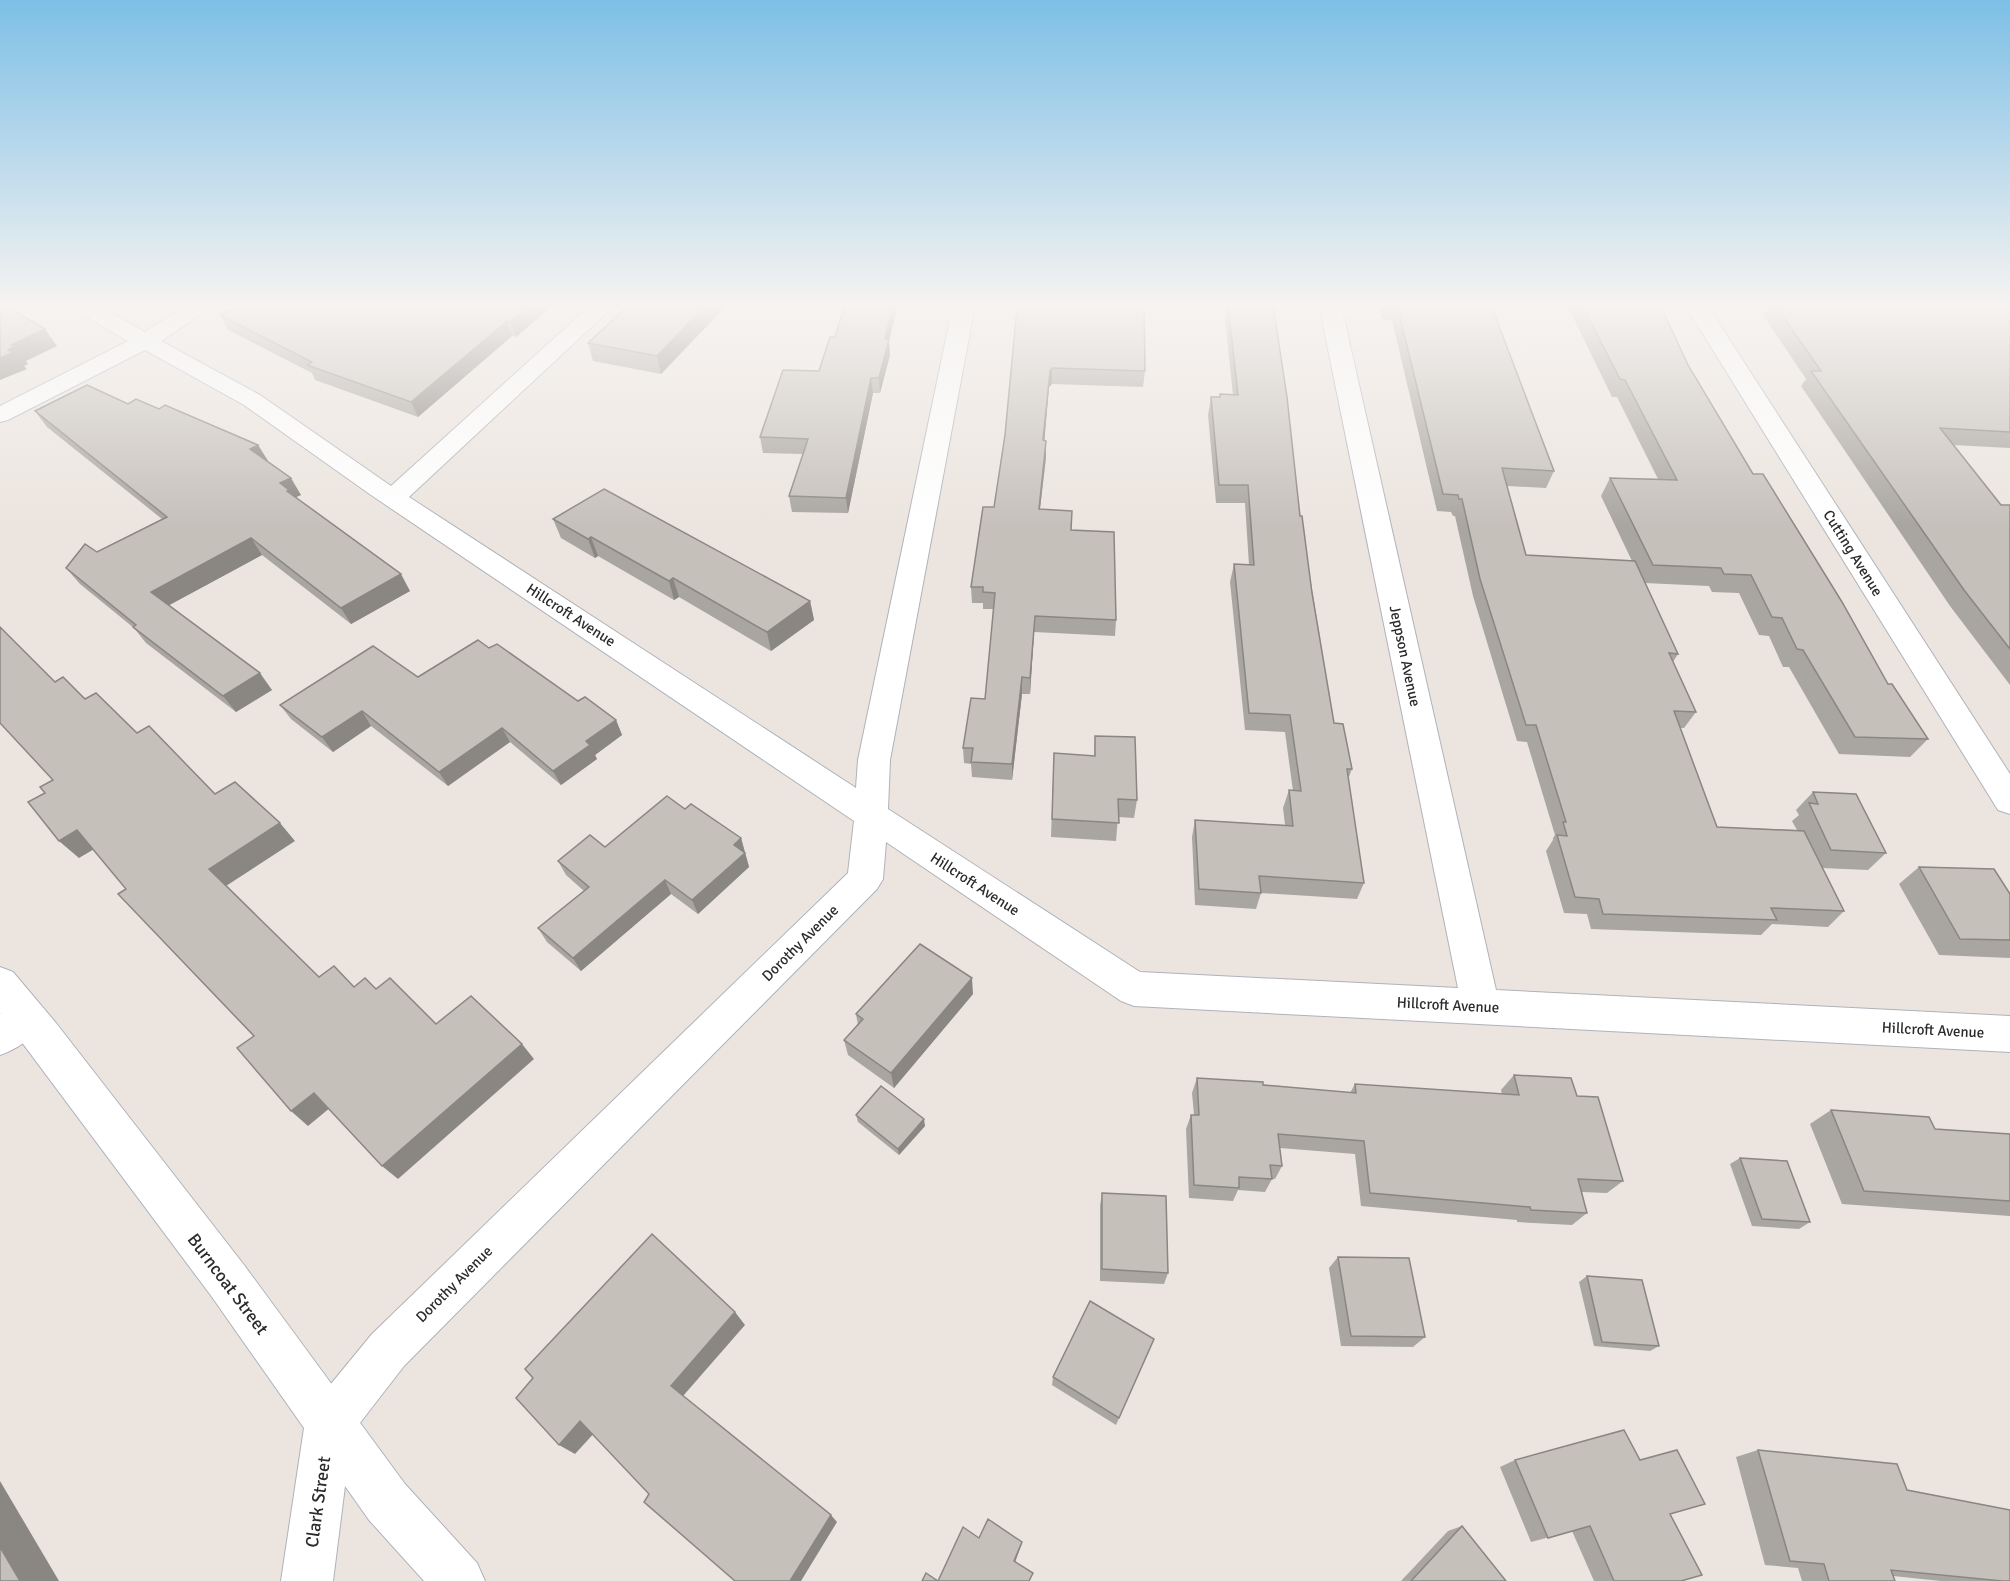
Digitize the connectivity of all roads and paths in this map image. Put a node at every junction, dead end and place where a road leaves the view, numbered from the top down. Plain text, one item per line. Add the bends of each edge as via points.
1 (71, 379) edge
2 (214, 379) edge
3 (523, 379) edge
4 (949, 379) edge
5 (1346, 379) edge
6 (1743, 379) edge
7 (0, 415) edge
8 (393, 498) junction
9 (2010, 801) edge
10 (871, 816) junction
11 (1481, 1007) junction
12 (9, 1013) edge
13 (2010, 1034) edge
14 (329, 1424) junction
15 (307, 1581) edge
16 (459, 1581) edge

1 - 7 street
2 - 8 street, Hillcroft Avenue via 252,400
3 - 8 street
4 - 10 street, Dorothy Avenue via 874,760
5 - 11 street, Jeppson Avenue
6 - 9 street, Cutting Avenue
8 - 10 street, Hillcroft Avenue
10 - 11 street, Hillcroft Avenue via 1134,989
10 - 14 street, Dorothy Avenue via 864,879 388,1350
11 - 13 street, Hillcroft Avenue
12 - 14 street, Burncoat Street via 228,1281
14 - 15 street, Clark Street
14 - 16 street, Burncoat Street via 387,1502

